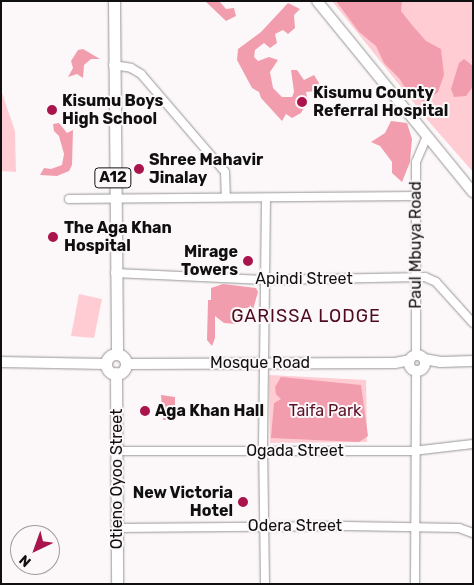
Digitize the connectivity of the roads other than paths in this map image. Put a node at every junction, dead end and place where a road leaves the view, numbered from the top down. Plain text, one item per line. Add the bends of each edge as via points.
1 (114, 1) edge
2 (317, 1) edge
3 (113, 65) junction
4 (426, 138) junction
5 (473, 192) edge
6 (114, 196) junction
7 (415, 196) junction
8 (226, 197) junction
9 (266, 198) junction
10 (69, 199) dead end
11 (115, 273) junction
12 (415, 277) junction
13 (265, 280) junction
14 (473, 322) edge
15 (117, 354) junction
16 (1, 362) edge
17 (263, 362) junction
18 (473, 362) edge
19 (417, 363) junction
20 (106, 364) junction
21 (126, 364) junction
22 (116, 373) junction
23 (473, 444) edge
24 (116, 451) junction
25 (413, 451) junction
26 (263, 452) junction
27 (265, 526) junction
28 (118, 528) junction
29 (414, 528) junction
30 (473, 532) edge
31 (117, 584) edge
32 (266, 584) edge
33 (415, 584) edge

1 - 3 highway, A12
2 - 4 main road
3 - 6 highway, A12
3 - 8 street via 141,74 225,172
4 - 5 main road
4 - 7 street, Paul Mbuya Road via 416,162
6 - 8 street
6 - 10 street
6 - 11 highway, A12
7 - 9 street
7 - 12 street, Paul Mbuya Road
8 - 9 street
9 - 13 street
11 - 13 street, Apindi Street
11 - 15 highway, A12
12 - 13 street, Apindi Street
12 - 14 street, Apindi Street via 431,278
12 - 19 street, Paul Mbuya Road
13 - 17 street
15 - 20 highway via 110,356
15 - 21 highway
16 - 20 main road
17 - 19 main road, Mosque Road
17 - 21 main road, Mosque Road
17 - 26 street
18 - 19 main road
19 - 25 street, Paul Mbuya Road
20 - 22 highway via 109,371
21 - 22 highway
22 - 24 highway, Otieno Oyoo Street
23 - 25 street, Ogada Street
24 - 26 street, Ogada Street
24 - 28 highway, Otieno Oyoo Street
25 - 26 street, Ogada Street
25 - 29 street, Paul Mbuya Road
26 - 27 street
27 - 28 street, Odera Street
27 - 29 street, Odera Street
27 - 32 street
28 - 31 highway, Otieno Oyoo Street
29 - 30 street, Odera Street via 459,528
29 - 33 street, Paul Mbuya Road

